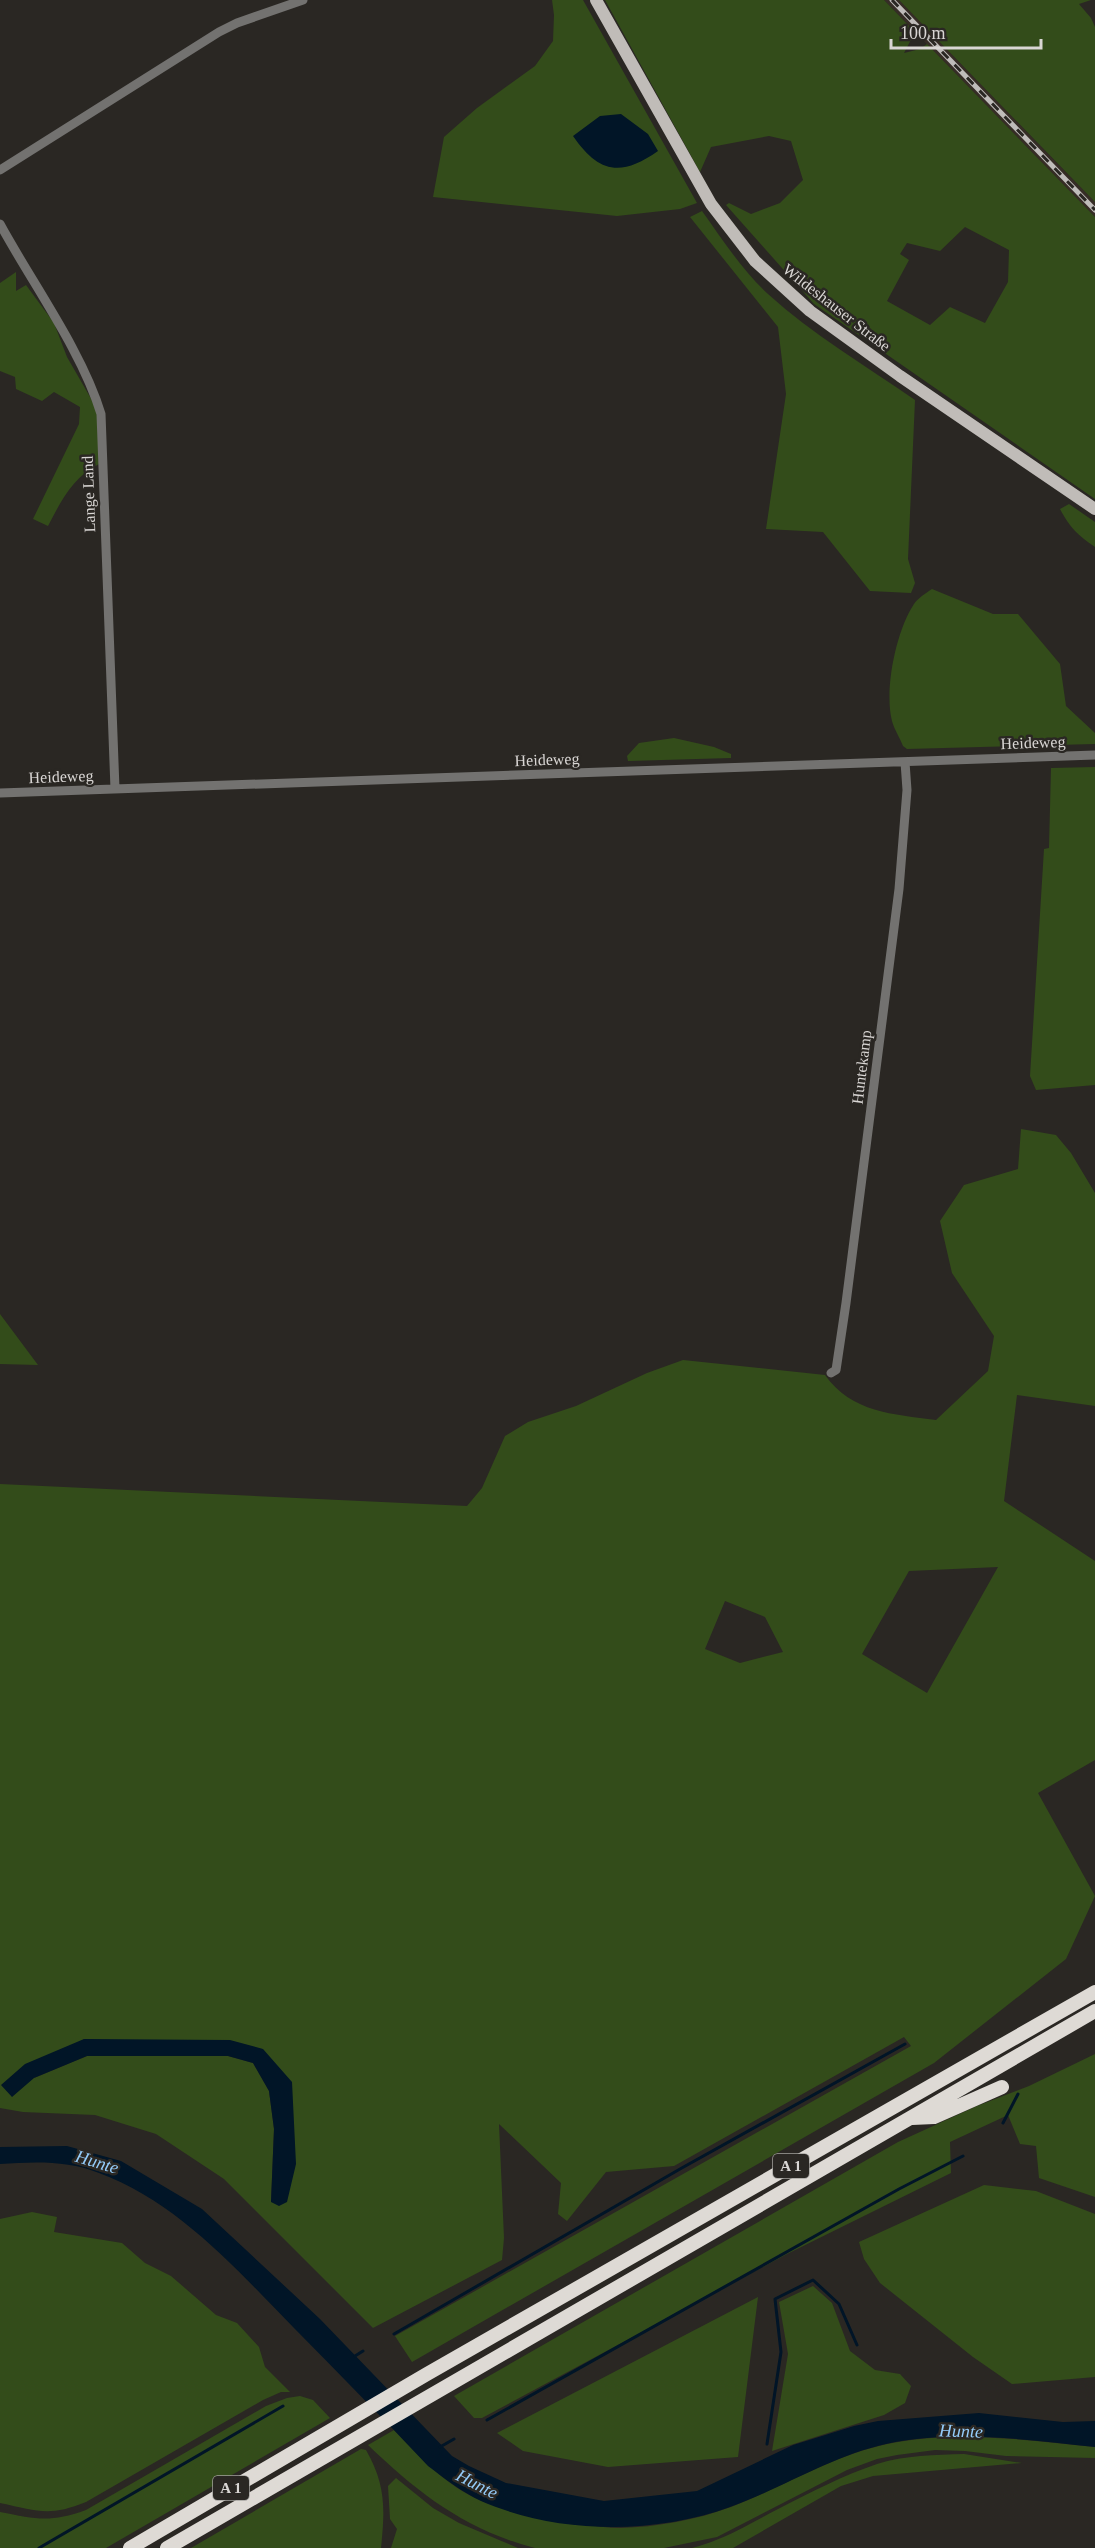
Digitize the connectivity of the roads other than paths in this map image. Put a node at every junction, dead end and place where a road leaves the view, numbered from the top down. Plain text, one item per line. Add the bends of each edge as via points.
1 (303, 0) edge
2 (596, 0) edge
3 (0, 170) edge
4 (0, 224) edge
5 (1095, 508) edge
6 (1095, 755) edge
7 (905, 762) junction
8 (115, 789) junction
9 (0, 793) edge
10 (831, 1373) dead end
11 (1095, 1992) edge
12 (1095, 2011) edge
13 (1002, 2087) dead end
14 (907, 2118) junction
15 (130, 2548) edge
16 (167, 2548) edge

1 - 3 street via 219,32
2 - 5 main road, Wildeshauser Straße via 706,196 755,261 810,310 900,376
4 - 8 street, Lange Land via 68,342 101,414
6 - 7 street, Heideweg
7 - 8 street, Heideweg
7 - 10 street, Huntekamp via 907,790 899,889 846,1303 836,1370
8 - 9 street, Heideweg
11 - 15 highway, A 1
12 - 14 highway, A 1
13 - 14 highway via 934,2116
14 - 16 highway, A 1

